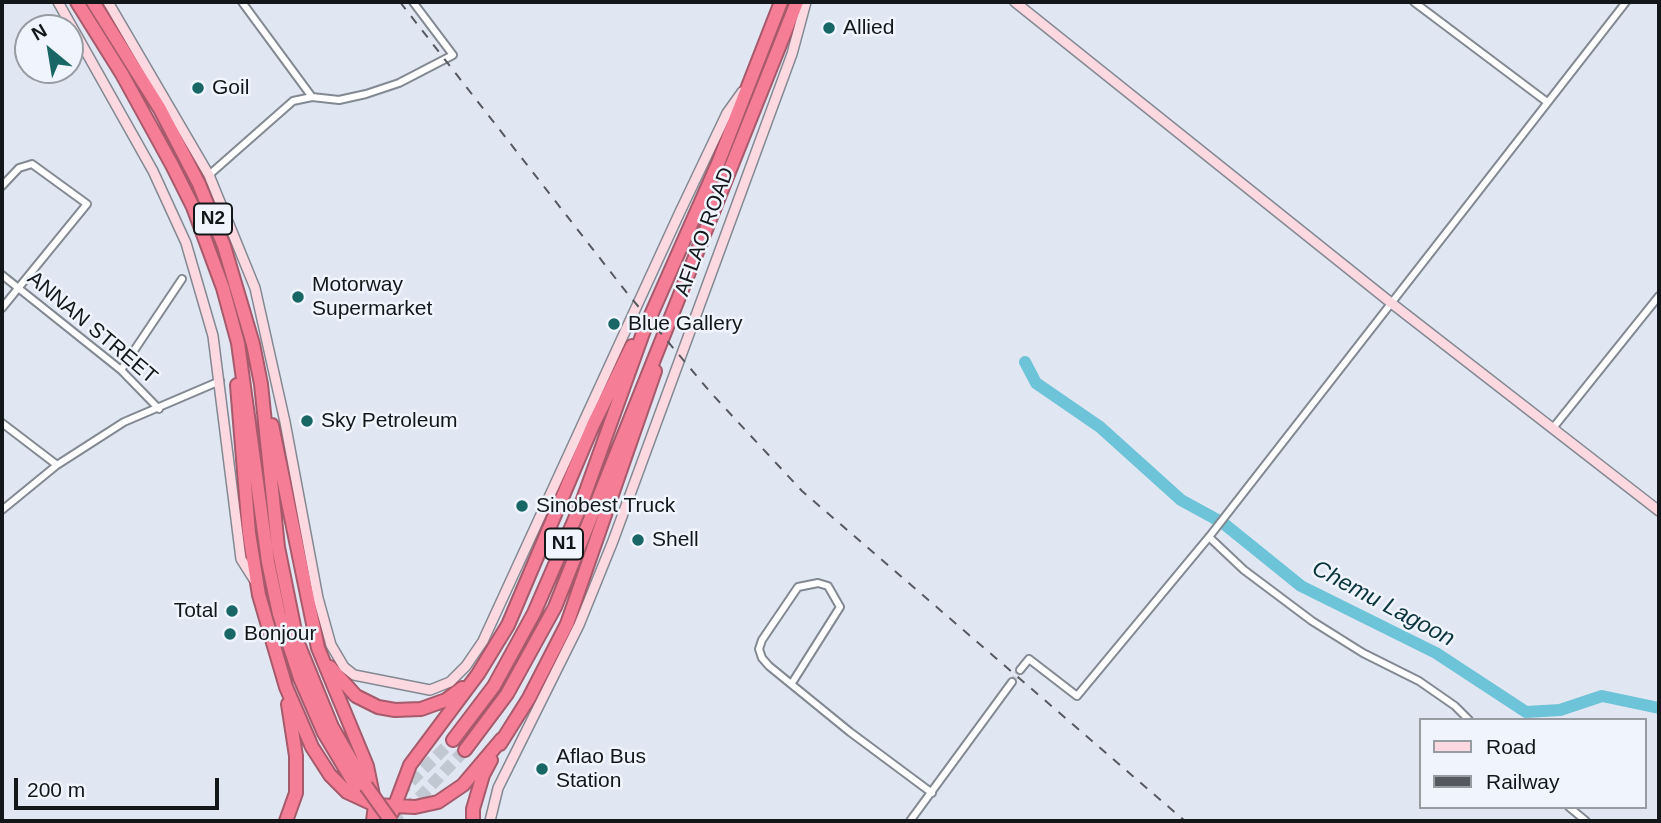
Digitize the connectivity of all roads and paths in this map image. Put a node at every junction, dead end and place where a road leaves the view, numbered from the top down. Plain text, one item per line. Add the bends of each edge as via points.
1 (58, 2) edge
2 (76, 2) edge
3 (93, 2) edge
4 (108, 2) edge
5 (242, 2) edge
6 (413, 2) edge
7 (781, 2) edge
8 (797, 2) edge
9 (806, 2) edge
10 (1015, 2) edge
11 (1415, 2) edge
12 (1626, 2) edge
13 (751, 80) junction
14 (312, 97) junction
15 (1547, 102) junction
16 (209, 175) junction
17 (3, 181) edge
18 (2, 275) edge
19 (182, 279) dead end
20 (18, 288) junction
21 (223, 288) junction
22 (1659, 296) edge
23 (1390, 302) junction
24 (2, 308) edge
25 (643, 333) junction
26 (657, 346) junction
27 (121, 370) junction
28 (220, 382) junction
29 (261, 384) junction
30 (159, 409) junction
31 (2, 423) edge
32 (1553, 428) junction
33 (262, 459) junction
34 (57, 465) junction
35 (2, 510) edge
36 (1659, 511) edge
37 (1209, 537) junction
38 (257, 585) junction
39 (318, 648) junction
40 (1020, 670) dead end
41 (478, 674) junction
42 (1012, 682) tunnel mouth
43 (792, 683) junction
44 (286, 687) junction
45 (1467, 718) edge
46 (328, 730) junction
47 (502, 739) junction
48 (453, 740) tunnel mouth
49 (465, 750) tunnel mouth
50 (932, 793) junction
51 (375, 805) junction
52 (1571, 809) edge
53 (392, 817) edge
54 (286, 821) edge
55 (373, 821) edge
56 (382, 821) edge
57 (473, 821) edge
58 (490, 821) edge
59 (910, 821) edge
60 (1586, 821) edge

1 - 28 street via 147,159 186,243 213,336
2 - 21 highway, N2 via 172,164
3 - 29 highway, N2 via 160,109 199,184 239,292
4 - 16 street
5 - 14 street
6 - 14 street via 453,55 366,94 329,100
7 - 13 highway, AFLAO ROAD / N1
8 - 26 highway, AFLAO ROAD / N1
9 - 58 street, AFLAO ROAD / N1 via 792,54 613,541 579,625 498,788
10 - 23 street
11 - 15 street
12 - 15 street
13 - 16 street, AFLAO ROAD via 727,113 483,641 450,682 430,690 354,675 331,645 254,288
13 - 25 highway, AFLAO ROAD / N1
14 - 16 street via 285,107
15 - 23 street
17 - 20 street via 32,164 87,204
18 - 20 street, ANNAN STREET
19 - 27 street
20 - 24 street
20 - 27 street, ANNAN STREET
21 - 33 highway, N2
21 - 38 highway
22 - 32 street
23 - 32 street
23 - 37 street
25 - 41 highway via 623,361 508,625
25 - 48 highway, AFLAO ROAD / N1 via 581,505 534,613 494,686
26 - 47 highway via 646,405 567,624
26 - 49 highway, AFLAO ROAD / N1 via 555,607 507,694
27 - 30 street, ANNAN STREET
28 - 30 street
28 - 38 street via 241,559
29 - 33 highway, N2
29 - 39 highway
30 - 34 street via 124,422
31 - 34 street
32 - 36 street
33 - 46 highway, N2 via 288,606
34 - 35 street
37 - 40 street via 1077,696 1029,659
37 - 45 street via 1312,621 1419,681
38 - 44 highway
39 - 41 highway via 356,696 396,710 421,709 446,700
39 - 51 highway via 367,766
41 - 53 highway via 422,745 399,788
42 - 50 street
43 - 43 street via 769,666 759,649 798,587 828,586 840,607
43 - 50 street
44 - 51 highway via 312,747 330,775 347,792
44 - 54 highway via 296,756 296,793
46 - 53 highway, bridge
46 - 56 highway via 361,795
47 - 53 highway via 463,785 438,802
47 - 57 highway via 483,775
50 - 59 street
51 - 53 highway
51 - 55 highway
52 - 60 street

